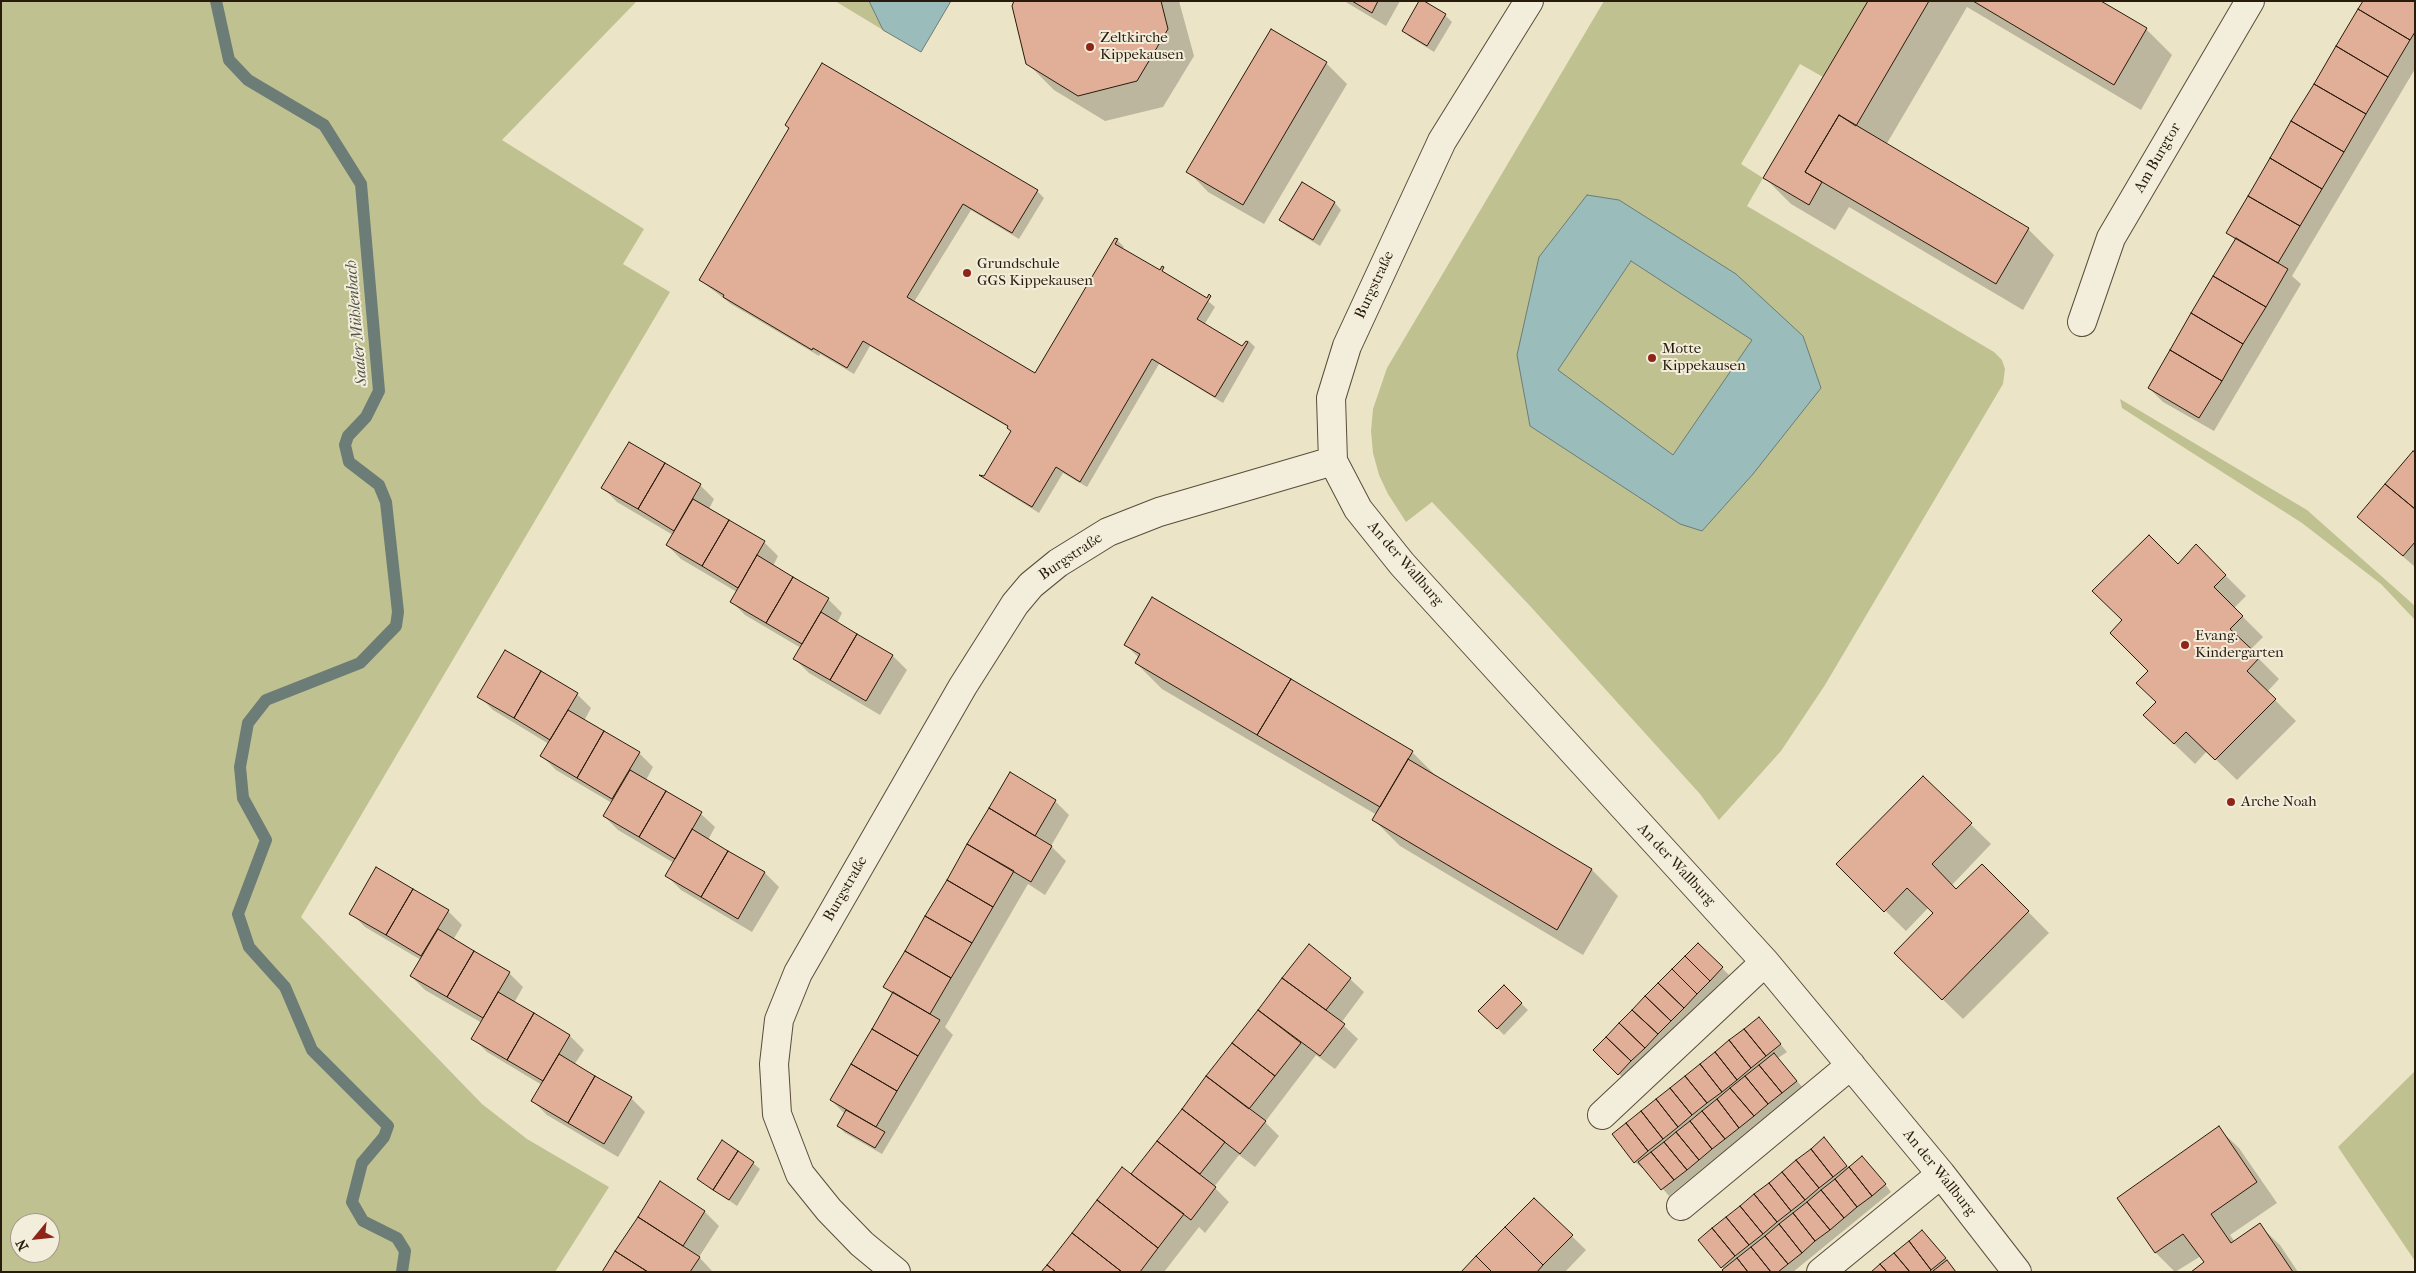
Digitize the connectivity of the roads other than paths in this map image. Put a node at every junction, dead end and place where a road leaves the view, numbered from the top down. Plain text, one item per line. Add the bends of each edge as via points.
1 (1529, 1) edge
2 (2250, 1) edge
3 (2082, 322) dead end
4 (1333, 461) junction
5 (1765, 962) junction
6 (1851, 1065) junction
7 (1602, 1114) dead end
8 (1940, 1174) junction
9 (1681, 1206) dead end
10 (896, 1272) edge
11 (1821, 1272) edge
12 (2017, 1272) edge

1 - 4 street, Burgstraße via 1442,141 1347,346 1331,398
2 - 3 street, Am Burgtor via 2111,238
4 - 5 street, An der Wallburg via 1358,509 1402,564
4 - 10 street, Burgstraße via 1159,512 1108,532 1058,563 1031,585 1015,604 963,686 798,973 779,1020 774,1064 777,1114 800,1174 855,1237
5 - 6 street, An der Wallburg
5 - 7 street
6 - 8 street, An der Wallburg
6 - 9 street
8 - 11 street
8 - 12 street, An der Wallburg

